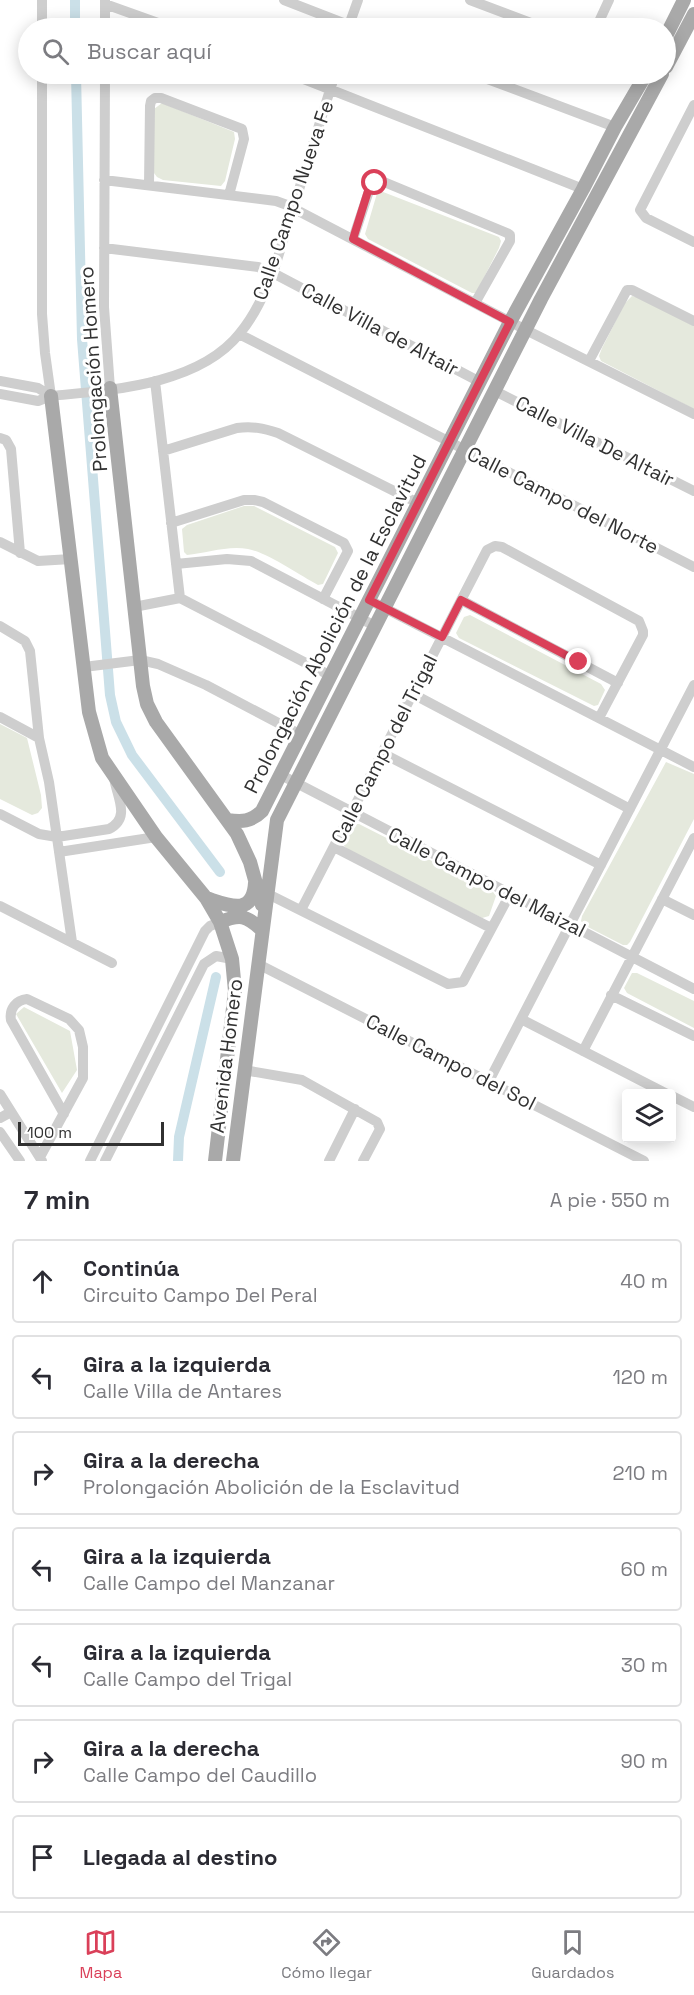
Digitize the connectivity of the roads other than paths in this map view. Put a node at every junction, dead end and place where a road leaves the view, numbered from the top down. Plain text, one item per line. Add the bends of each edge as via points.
1 (42, 0) edge
2 (284, 0) edge
3 (358, 0) edge
4 (470, 0) edge
5 (609, 0) edge
6 (684, 0) edge
7 (105, 2) edge
8 (694, 14) edge
9 (42, 18) edge
10 (105, 18) edge
11 (146, 18) edge
12 (327, 18) edge
13 (354, 18) edge
14 (517, 18) edge
15 (601, 18) edge
16 (675, 18) edge
17 (676, 48) edge
18 (42, 84) edge
19 (105, 84) edge
20 (320, 84) edge
21 (332, 84) edge
22 (501, 84) edge
23 (640, 84) edge
24 (657, 84) edge
25 (331, 88) junction
26 (694, 105) edge
27 (615, 127) junction
28 (104, 180) junction
29 (149, 185) junction
30 (583, 189) junction
31 (229, 195) junction
32 (294, 207) junction
33 (353, 239) junction
34 (694, 242) edge
35 (104, 248) junction
36 (273, 273) junction
37 (476, 303) junction
38 (694, 321) edge
39 (510, 322) junction
40 (526, 330) junction
41 (239, 334) junction
42 (589, 361) junction
43 (0, 381) edge
44 (155, 381) junction
45 (480, 382) junction
46 (110, 388) junction
47 (495, 391) junction
48 (0, 394) edge
49 (51, 396) junction
50 (694, 414) edge
51 (0, 438) edge
52 (449, 443) junction
53 (163, 451) junction
54 (465, 451) junction
55 (694, 491) edge
56 (418, 503) junction
57 (171, 523) junction
58 (0, 542) edge
59 (20, 553) junction
60 (71, 559) junction
61 (176, 564) junction
62 (694, 567) edge
63 (180, 598) junction
64 (323, 599) junction
65 (369, 600) junction
66 (461, 600) junction
67 (134, 608) junction
68 (385, 608) junction
69 (360, 618) junction
70 (0, 626) edge
71 (375, 626) junction
72 (442, 637) junction
73 (140, 660) junction
74 (91, 666) junction
75 (331, 676) junction
76 (618, 683) junction
77 (694, 685) edge
78 (413, 694) junction
79 (0, 717) edge
80 (599, 718) junction
81 (301, 735) junction
82 (39, 738) junction
83 (660, 750) junction
84 (382, 753) junction
85 (694, 767) edge
86 (281, 776) junction
87 (114, 778) junction
88 (295, 783) junction
89 (630, 809) junction
90 (352, 812) junction
91 (0, 814) edge
92 (227, 820) junction
93 (57, 837) junction
94 (156, 837) junction
95 (694, 839) edge
96 (334, 847) junction
97 (59, 852) junction
98 (601, 865) junction
99 (256, 880) junction
100 (267, 893) junction
101 (510, 894) junction
102 (206, 898) junction
103 (662, 899) junction
104 (0, 906) edge
105 (301, 910) junction
106 (264, 913) junction
107 (694, 915) edge
108 (220, 922) junction
109 (570, 925) junction
110 (491, 928) junction
111 (262, 930) junction
112 (72, 942) junction
113 (631, 956) junction
114 (232, 959) junction
115 (258, 959) junction
116 (112, 963) dead end
117 (694, 989) edge
118 (611, 995) junction
119 (521, 1019) junction
120 (694, 1036) edge
121 (583, 1051) junction
122 (244, 1070) junction
123 (489, 1081) junction
124 (657, 1089) edge
125 (0, 1094) edge
126 (676, 1098) edge
127 (694, 1107) edge
128 (355, 1109) junction
129 (64, 1114) junction
130 (13, 1116) junction
131 (0, 1118) edge
132 (0, 1130) edge
133 (41, 1159) edge
134 (20, 1161) edge
135 (90, 1161) edge
136 (105, 1161) edge
137 (214, 1161) edge
138 (233, 1161) edge
139 (328, 1161) edge
140 (363, 1161) edge
141 (644, 1161) edge

1 - 9 street
2 - 12 street
3 - 13 street
4 - 14 street
5 - 15 street
6 - 16 main road
7 - 10 street
7 - 11 street
8 - 17 main road
18 - 49 street, Prolongación Homero via 42,314
19 - 28 street, Prolongación Homero
20 - 25 street
21 - 25 street, Calle Campo Nueva Fe
22 - 27 street
23 - 27 main road, Prolongación Abolición de la Esclavitud
24 - 40 main road, Prolongación Abolición de la Esclavitud
25 - 30 street
25 - 32 street, Calle Campo Nueva Fe
26 - 34 street via 640,210 646,218
27 - 30 main road, Prolongación Abolición de la Esclavitud
28 - 29 street
28 - 35 street, Prolongación Homero
29 - 31 street
29 - 31 street via 150,106 155,98 161,98 242,129 244,139
30 - 39 main road, Prolongación Abolición de la Esclavitud
31 - 32 street
32 - 33 street
32 - 36 street, Calle Campo Nueva Fe
33 - 37 street
33 - 37 street via 370,188 382,182 507,233 510,241
35 - 36 street, Calle Villa de Altair via 258,267
35 - 46 street, Prolongación Homero
36 - 41 street, Calle Campo Nueva Fe via 262,301
36 - 45 street, Calle Villa de Altair
37 - 39 street
38 - 42 street via 627,290
39 - 40 street
39 - 45 main road, Prolongación Abolición de la Esclavitud
40 - 42 street
40 - 47 main road, Prolongación Abolición de la Esclavitud
41 - 44 street, Calle Campo Nueva Fe via 200,366
41 - 52 street, Calle Campo del Norte
42 - 50 street
43 - 49 street, Calle Campo Nueva Fe via 38,388
44 - 46 street, Calle Campo Nueva Fe
44 - 53 street
45 - 52 main road, Prolongación Abolición de la Esclavitud
46 - 49 street, Calle Campo Nueva Fe
46 - 67 main road, Prolongación Homero
47 - 54 main road, Prolongación Abolición de la Esclavitud
47 - 55 street, Calle Villa De Altair
48 - 49 street, Calle Campo Nueva Fe via 38,401
49 - 60 main road, Prolongación Homero
51 - 59 street via 11,449
52 - 54 street, Calle Campo del Norte
52 - 56 main road, Prolongación Abolición de la Esclavitud
53 - 56 street via 237,428 261,427
53 - 57 street
54 - 62 street, Calle Campo del Norte
54 - 68 main road, Prolongación Abolición de la Esclavitud
56 - 65 main road, Prolongación Abolición de la Esclavitud
57 - 61 street
57 - 64 street via 244,500 263,502 346,546 348,551
58 - 59 street
59 - 60 street via 45,561
60 - 74 main road, Prolongación Homero via 80,635
61 - 63 street
61 - 64 street via 251,561
63 - 67 street
63 - 75 street
64 - 69 street
65 - 68 street
65 - 69 main road, Prolongación Abolición de la Esclavitud
66 - 72 street, Calle Campo del Trigal
66 - 76 street
66 - 76 street, Calle Campo del Trigal via 487,550 499,546 625,612 639,621 643,636
67 - 73 main road, Prolongación Homero
68 - 71 main road, Prolongación Abolición de la Esclavitud
68 - 72 street
69 - 71 street
69 - 75 main road, Prolongación Abolición de la Esclavitud
70 - 82 street via 20,636 30,651
71 - 88 main road, Prolongación Abolición de la Esclavitud
72 - 78 street, Calle Campo del Trigal
72 - 80 street
73 - 74 street
73 - 81 street via 206,684
73 - 92 main road, Prolongación Abolición de la Esclavitud via 147,704 156,722
74 - 87 main road via 89,712 95,740
75 - 81 main road, Prolongación Abolición de la Esclavitud
76 - 80 street, Calle Campo del Trigal
77 - 83 street
78 - 84 street, Calle Campo del Trigal
78 - 89 street
79 - 82 street
80 - 83 street
81 - 86 main road, Prolongación Abolición de la Esclavitud
82 - 93 street
83 - 85 street
83 - 89 street
84 - 90 street, Calle Campo del Trigal
84 - 98 street
86 - 88 street, Calle Campo del Maizal
86 - 92 main road, Prolongación Abolición de la Esclavitud via 256,818
87 - 93 street via 123,808 116,826
87 - 94 main road
88 - 90 street, Calle Campo del Maizal
88 - 100 main road, Prolongación Abolición de la Esclavitud via 277,820
89 - 98 street
90 - 96 street, Calle Campo del Trigal
90 - 101 street, Calle Campo del Maizal
91 - 93 street via 39,834
92 - 99 main road via 244,848
93 - 97 street
94 - 97 street
94 - 102 main road
95 - 103 street
96 - 105 street, Calle Campo del Trigal
96 - 110 street
97 - 112 street
98 - 109 street
99 - 102 main road via 254,896 246,904 228,905
99 - 106 main road
100 - 105 street
100 - 106 main road, Prolongación Abolición de la Esclavitud
101 - 109 street, Calle Campo del Maizal
101 - 110 street
102 - 108 main road
103 - 107 street
103 - 113 street
104 - 112 street
105 - 110 street via 453,985 463,982
106 - 111 main road, Prolongación Abolición de la Esclavitud
108 - 111 main road via 245,918
108 - 114 main road
108 - 135 street via 205,931
109 - 113 street, Calle Campo del Maizal
109 - 119 street
111 - 115 main road, Prolongación Abolición de la Esclavitud
112 - 116 street
113 - 117 street, Calle Campo del Maizal
113 - 118 street
114 - 136 street via 216,956 204,964
114 - 137 main road, Avenida Homero via 235,991
115 - 122 main road, Avenida Homero
115 - 123 street, Calle Campo del Sol
118 - 120 street
118 - 121 street
119 - 121 street
119 - 123 street
121 - 124 street
122 - 128 street via 302,1080
122 - 138 main road, Avenida Homero
123 - 141 street, Calle Campo del Sol
125 - 130 street
126 - 127 street
128 - 139 street
128 - 140 street via 380,1126
129 - 129 street via 83,1078 79,1030 69,1019 27,999 20,1000 11,1011 11,1020
129 - 133 street
130 - 131 street
130 - 132 street
130 - 133 street
132 - 134 street

